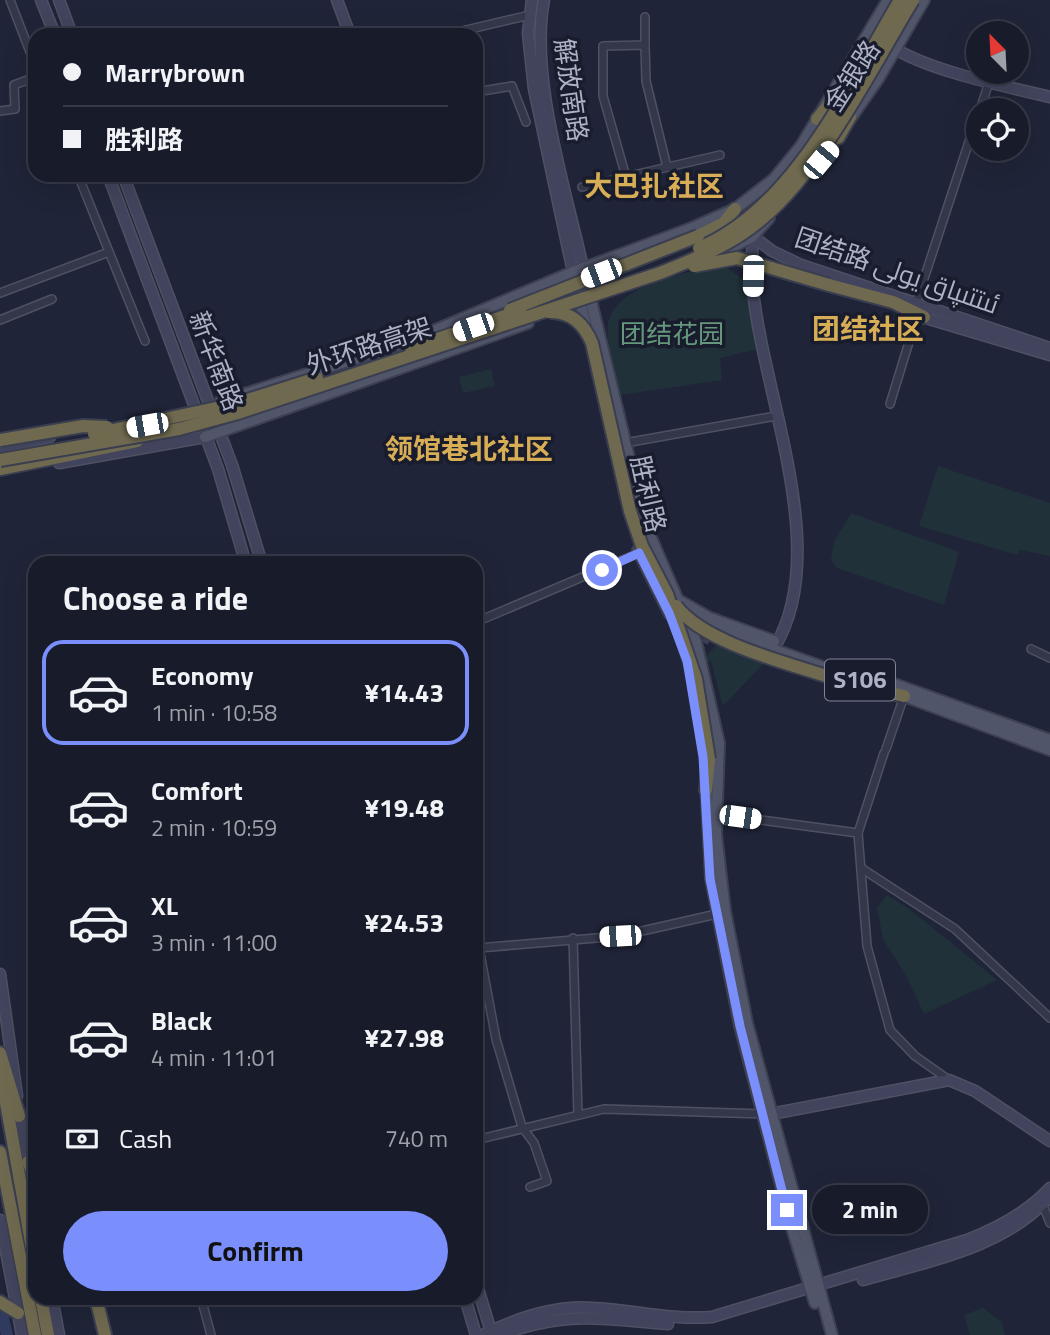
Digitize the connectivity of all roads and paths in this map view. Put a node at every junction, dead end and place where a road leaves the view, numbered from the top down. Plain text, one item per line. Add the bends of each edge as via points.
1 (10, 0) edge
2 (41, 0) edge
3 (59, 0) edge
4 (337, 0) edge
5 (532, 0) edge
6 (544, 0) edge
7 (891, 0) edge
8 (900, 0) edge
9 (913, 0) edge
10 (923, 0) edge
11 (530, 15) junction
12 (645, 18) dead end
13 (52, 28) edge
14 (69, 28) edge
15 (347, 28) edge
16 (475, 28) edge
17 (870, 31) junction
18 (646, 45) junction
19 (28, 47) edge
20 (896, 50) junction
21 (966, 74) edge
22 (28, 80) edge
23 (997, 84) edge
24 (483, 91) edge
25 (1050, 97) edge
26 (0, 111) edge
27 (817, 119) junction
28 (526, 122) dead end
29 (838, 138) junction
30 (966, 151) edge
31 (720, 155) dead end
32 (667, 167) junction
33 (626, 177) junction
34 (81, 182) edge
35 (111, 182) edge
36 (126, 182) edge
37 (582, 187) dead end
38 (735, 209) junction
39 (752, 237) junction
40 (109, 252) junction
41 (718, 254) junction
42 (754, 262) junction
43 (578, 270) junction
44 (653, 275) junction
45 (0, 293) edge
46 (52, 299) dead end
47 (586, 300) junction
48 (916, 303) junction
49 (532, 316) junction
50 (920, 317) junction
51 (0, 320) edge
52 (473, 327) junction
53 (145, 341) dead end
54 (1050, 348) edge
55 (1050, 355) edge
56 (890, 404) dead end
57 (210, 405) junction
58 (195, 409) junction
59 (776, 416) junction
60 (128, 428) junction
61 (160, 432) junction
62 (220, 432) junction
63 (205, 437) junction
64 (0, 440) edge
65 (625, 443) junction
66 (0, 449) edge
67 (0, 460) edge
68 (0, 471) edge
69 (639, 553) junction
70 (243, 556) edge
71 (259, 556) edge
72 (667, 594) junction
73 (680, 601) junction
74 (669, 613) junction
75 (483, 619) edge
76 (688, 620) junction
77 (776, 645) junction
78 (1031, 649) dead end
79 (1050, 658) edge
80 (904, 696) junction
81 (1050, 740) edge
82 (1050, 750) edge
83 (706, 790) junction
84 (716, 814) junction
85 (858, 833) junction
86 (861, 868) junction
87 (717, 914) junction
88 (573, 939) junction
89 (483, 948) edge
90 (483, 969) edge
91 (0, 974) edge
92 (1049, 1014) edge
93 (0, 1053) edge
94 (0, 1069) edge
95 (949, 1080) junction
96 (767, 1114) junction
97 (578, 1115) junction
98 (19, 1116) junction
99 (522, 1127) junction
100 (483, 1138) edge
101 (1050, 1141) edge
102 (0, 1152) edge
103 (27, 1162) joint
104 (28, 1167) edge
105 (530, 1187) dead end
106 (1050, 1188) edge
107 (1045, 1201) edge
108 (0, 1220) edge
109 (1050, 1223) edge
110 (28, 1226) edge
111 (815, 1291) junction
112 (0, 1302) edge
113 (28, 1303) edge
114 (28, 1305) edge
115 (42, 1305) edge
116 (53, 1305) edge
117 (101, 1305) edge
118 (203, 1305) edge
119 (467, 1305) edge
120 (483, 1305) edge
121 (18, 1313) junction
122 (491, 1334) edge
123 (22, 1335) edge
124 (34, 1335) edge
125 (48, 1335) edge
126 (59, 1335) edge
127 (108, 1335) edge
128 (211, 1335) edge
129 (476, 1335) edge
130 (825, 1335) edge
131 (832, 1335) edge

1 - 19 street
2 - 13 street
3 - 14 street
4 - 15 street
5 - 11 street
6 - 43 street, 解放南路 via 542,80
7 - 17 main road, 金银路
7 - 27 highway
8 - 52 highway, 外环路高架, bridge via 806,157 758,210 704,246
9 - 44 highway, 外环路高架, bridge via 813,162 765,217 732,241
10 - 20 main road, 金银路
10 - 29 highway, bridge
11 - 16 street
11 - 43 street via 528,54 534,89
12 - 18 street
17 - 20 street
17 - 27 main road, 金银路
18 - 32 street via 646,81
18 - 33 street via 603,46 603,96
20 - 21 street
20 - 29 main road, 金银路
22 - 26 street via 14,85 15,109
23 - 25 street
24 - 28 street via 512,86
27 - 38 main road, 金银路 via 774,179
29 - 39 main road, 金银路
30 - 48 street
31 - 32 street
32 - 33 street
33 - 37 street
34 - 40 street
35 - 58 street, 新华南路
36 - 57 street, 新华南路
38 - 39 street, 团结路 ئىتتىپاق يولى
38 - 43 main road
38 - 52 highway, bridge via 724,223 698,236 552,291
39 - 41 main road, 金银路
39 - 42 street
39 - 48 street, 团结路 ئىتتىپاق يولى via 801,265
40 - 45 street
40 - 53 street
41 - 42 street, 团结路 ئىتتىپاق يولى
41 - 47 main road
42 - 50 street, 团结路 ئىتتىپاق يولى
42 - 59 street via 753,290
43 - 47 main road
43 - 57 main road via 407,342
44 - 49 highway, 外环路高架, bridge
44 - 50 highway, bridge via 737,258 893,302
46 - 51 street
47 - 62 main road
47 - 65 main road
47 - 69 main road, 胜利路 via 625,513
48 - 54 street, 团结路 ئىتتىپاق يولى
49 - 61 highway, 外环路高架, bridge via 238,413
49 - 72 highway, bridge via 568,315 587,331 630,511
50 - 55 street, 团结路 ئىتتىپاق يولى
50 - 56 street
52 - 60 highway, 外环路高架, bridge via 235,404
57 - 58 main road
57 - 62 street, 新华南路
58 - 63 street, 新华南路
58 - 66 street
59 - 65 street
59 - 77 street via 797,529 797,591
60 - 64 highway, bridge via 83,426
60 - 66 highway, 外环路高架, bridge
61 - 67 highway, 外环路高架, bridge
61 - 68 highway, bridge via 131,443
62 - 63 main road
62 - 71 street, 新华南路
63 - 68 street
63 - 70 street, 新华南路
65 - 73 main road via 645,524
69 - 74 main road, 胜利路
69 - 75 street
72 - 80 highway, bridge via 684,616 707,631 845,682
72 - 83 highway, bridge via 696,679 709,759
73 - 76 main road
73 - 77 main road, S106
74 - 76 main road, S106
74 - 83 main road, 胜利路 via 696,701
76 - 77 main road, S106
76 - 84 main road via 719,743
77 - 80 main road, S106
77 - 81 main road, S106
78 - 79 street
80 - 82 main road, S106
80 - 85 street
83 - 87 main road, 胜利路 via 710,879
84 - 85 street
84 - 96 main road via 720,890
85 - 86 street
86 - 92 street via 955,929
86 - 95 street via 867,946 890,1030 915,1056
87 - 88 street via 620,936
87 - 96 main road, 胜利路
88 - 89 street
88 - 97 street
90 - 99 street via 496,1039
91 - 98 street
93 - 98 highway
94 - 110 highway
95 - 96 street
95 - 101 street via 975,1091
96 - 97 street via 604,1110
96 - 111 main road, 胜利路
97 - 99 street
98 - 103 street
99 - 100 street
99 - 105 street via 534,1143 547,1181
102 - 113 highway
103 - 104 street
106 - 111 street via 996,1228
107 - 109 street
107 - 111 street via 1004,1232 974,1246
108 - 121 street
111 - 122 street via 712,1317 677,1319 592,1307 559,1309
111 - 130 main road, 胜利路
111 - 131 main road, 胜利路
112 - 121 highway
114 - 124 highway
115 - 125 highway
116 - 126 street
117 - 127 highway
118 - 128 street
119 - 129 street
120 - 122 street
121 - 123 street

